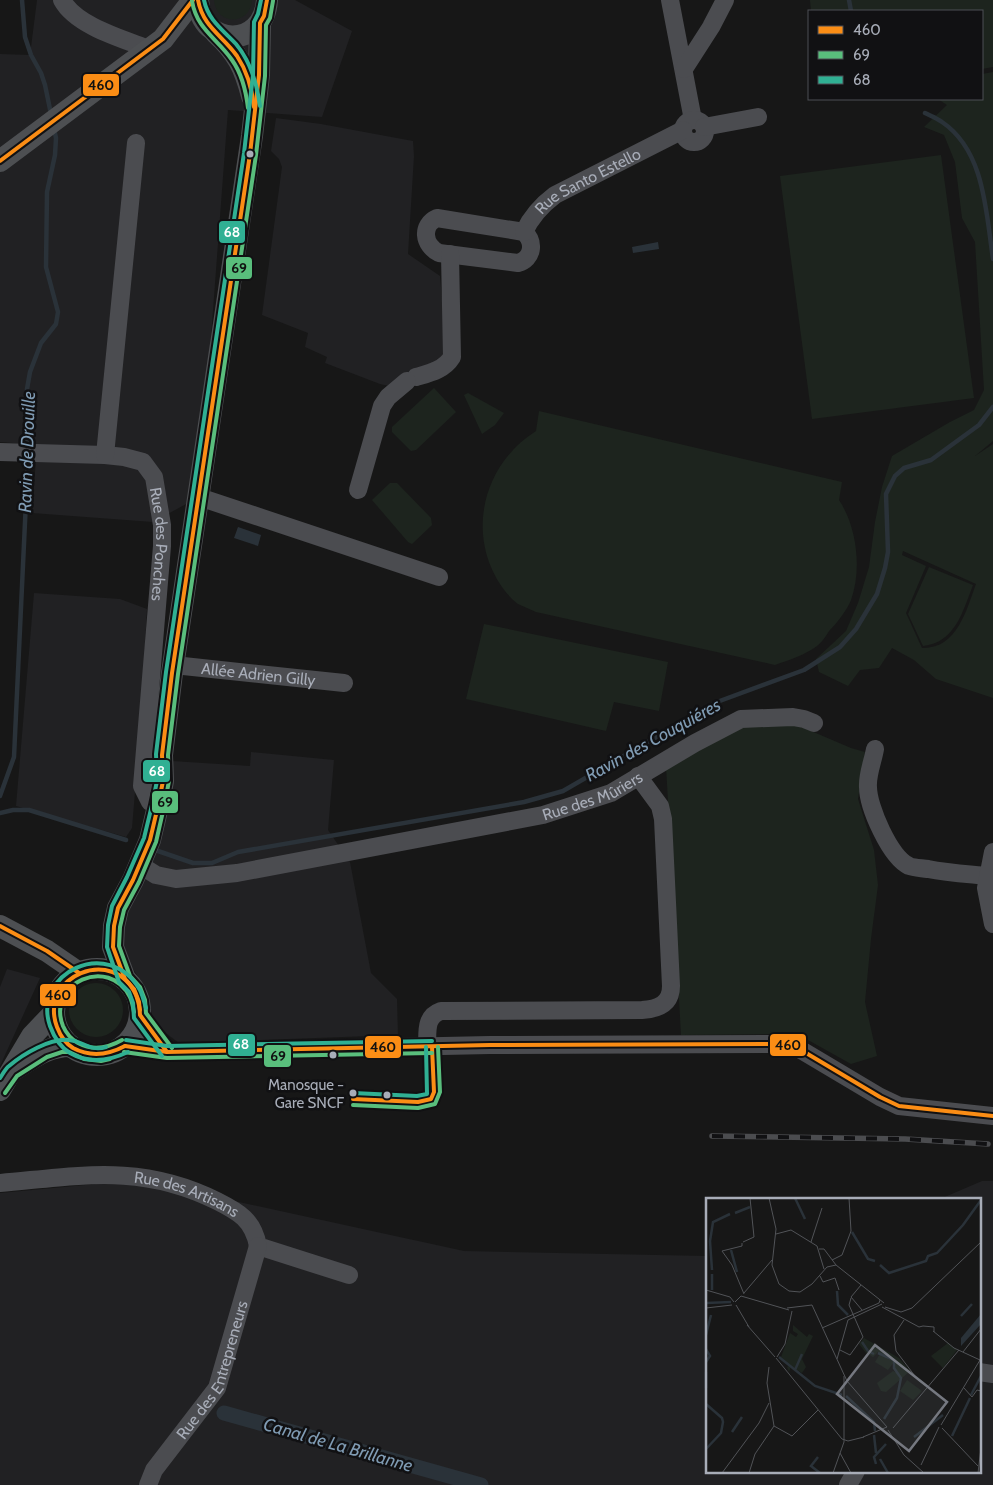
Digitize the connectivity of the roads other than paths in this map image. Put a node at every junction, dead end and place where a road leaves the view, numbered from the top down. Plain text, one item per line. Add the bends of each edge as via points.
1 (62, 0) edge
2 (194, 0) edge
3 (198, 0) edge
4 (267, 0) edge
5 (670, 0) edge
6 (725, 0) edge
7 (260, 23) junction
8 (219, 36) junction
9 (156, 44) junction
10 (684, 69) junction
11 (255, 106) junction
12 (758, 117) dead end
13 (692, 130) junction
14 (136, 143) dead end
15 (0, 161) edge
16 (524, 232) junction
17 (450, 254) junction
18 (0, 452) edge
19 (105, 455) junction
20 (358, 490) dead end
21 (199, 497) junction
22 (440, 577) dead end
23 (174, 665) junction
24 (344, 683) dead end
25 (814, 723) dead end
26 (875, 749) dead end
27 (162, 755) junction
28 (638, 776) junction
29 (150, 802) junction
30 (993, 852) edge
31 (140, 865) junction
32 (987, 882) junction
33 (993, 924) edge
34 (6, 930) edge
35 (83, 971) junction
36 (125, 979) junction
37 (60, 989) junction
38 (53, 1014) junction
39 (140, 1015) junction
40 (70, 1046) junction
41 (125, 1046) junction
42 (428, 1047) junction
43 (167, 1052) junction
44 (6, 1081) edge
45 (993, 1116) edge
46 (0, 1183) edge
47 (258, 1246) junction
48 (349, 1275) dead end
49 (980, 1372) edge
50 (993, 1374) edge
51 (855, 1472) edge
52 (148, 1485) edge
53 (848, 1485) edge

1 - 9 street via 71,12 96,27
2 - 9 main road
3 - 8 main road via 203,20
4 - 7 main road
5 - 10 street
6 - 10 street
7 - 8 main road via 245,34
7 - 11 main road
8 - 9 main road via 194,30
8 - 11 main road via 245,69
9 - 15 main road
10 - 13 street
11 - 21 main road
12 - 13 street, Rue Santo Estello
13 - 16 street, Rue Santo Estello via 555,195 536,213
14 - 19 street
16 - 17 street via 532,244 529,256 522,262
16 - 17 street via 438,218 433,220 426,235 427,243 439,253
17 - 20 street via 452,357 438,370 412,379 388,397 382,406
18 - 19 street, Rue des Ponches
19 - 29 street, Rue des Ponches via 129,458 147,467 154,477 162,525 142,786
21 - 22 street
21 - 23 main road
23 - 24 street, Allée Adrien Gilly
23 - 27 main road
25 - 28 street via 793,717 741,719
26 - 32 street via 867,788 891,850 908,865
27 - 29 main road
27 - 31 main road via 163,781 158,806
28 - 31 street, Rue des Mûriers via 603,796 543,815 237,873 176,879 156,874
28 - 42 street, Rue des Mûriers via 660,806 663,819 671,986 668,1000 658,1008 642,1010 441,1011 432,1016 428,1024
29 - 35 main road via 140,841 104,918 96,957
30 - 32 street
31 - 36 main road via 118,908 114,926 113,947
32 - 33 street
34 - 35 main road
34 - 37 main road via 48,967
35 - 36 main road via 100,969
35 - 37 main road
36 - 39 main road via 134,989
37 - 38 main road
38 - 40 main road via 58,1030
38 - 44 main road via 32,1036
39 - 41 main road via 137,1029
39 - 43 street
40 - 41 main road via 84,1053 101,1055
40 - 44 main road via 44,1051
41 - 43 street
42 - 43 street
42 - 45 street via 781,1044 796,1047 899,1106
46 - 47 street, Rue des Artisans via 93,1174 157,1179 203,1194 230,1208 248,1220
47 - 48 street
47 - 52 street, Rue des Entrepreneurs via 217,1388 154,1470
49 - 50 street
51 - 53 street

